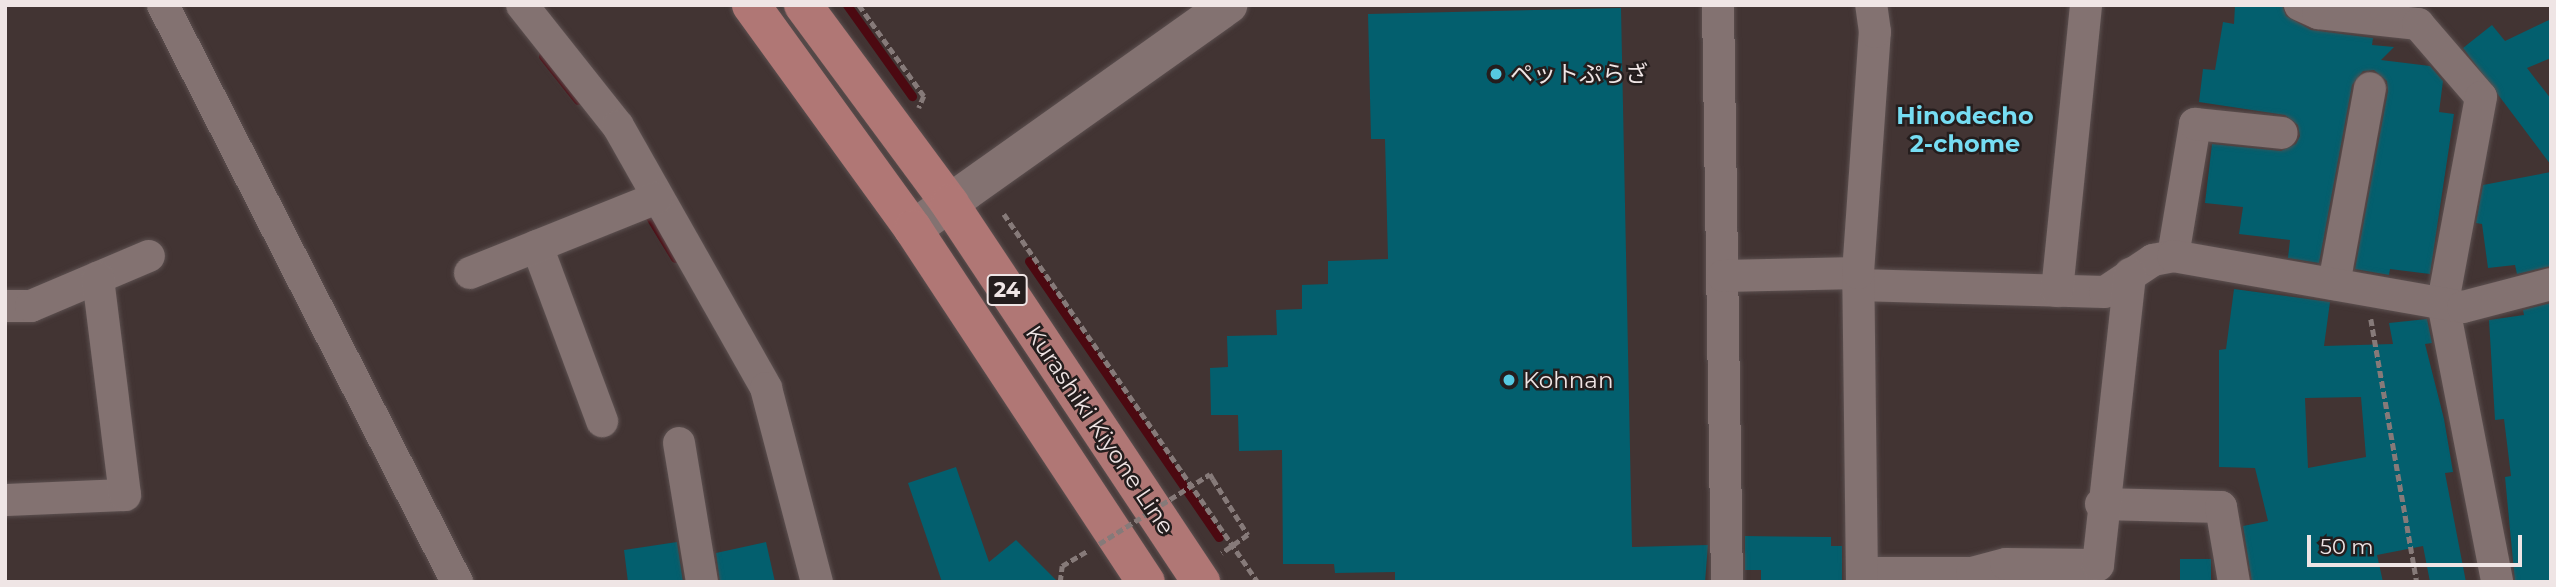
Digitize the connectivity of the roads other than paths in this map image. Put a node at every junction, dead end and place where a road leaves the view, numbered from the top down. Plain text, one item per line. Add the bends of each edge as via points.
1 (163, 5) edge
2 (522, 5) edge
3 (751, 5) edge
4 (803, 5) edge
5 (1228, 5) edge
6 (1718, 5) edge
7 (1871, 5) edge
8 (2085, 5) edge
9 (2300, 5) edge
10 (2370, 88) dead end
11 (2282, 133) dead end
12 (657, 198) junction
13 (950, 204) junction
14 (913, 229) junction
15 (537, 246) junction
16 (149, 256) dead end
17 (2174, 256) junction
18 (470, 273) dead end
19 (2130, 274) junction
20 (1723, 276) junction
21 (98, 278) junction
22 (1858, 279) junction
23 (2333, 284) junction
24 (2551, 284) edge
25 (2057, 291) junction
26 (2443, 303) junction
27 (5, 306) edge
28 (601, 421) dead end
29 (679, 443) dead end
30 (5, 500) edge
31 (2102, 504) junction
32 (1208, 569) edge
33 (1862, 577) edge
34 (457, 582) edge
35 (702, 582) edge
36 (817, 582) edge
37 (1146, 582) edge
38 (1727, 582) edge
39 (2234, 582) edge
40 (2497, 582) edge

1 - 34 street
2 - 12 street via 618,127
3 - 14 main road, Kurashiki Kiyone Line / 24
4 - 13 main road, Kurashiki Kiyone Line / 24
5 - 13 street
6 - 20 street
7 - 22 street via 1875,32
8 - 25 street
9 - 26 street via 2318,13 2418,24 2481,96
10 - 23 street
11 - 17 street via 2196,124
12 - 15 street
12 - 36 street via 765,388
13 - 14 street
13 - 32 main road, Kurashiki Kiyone Line / 24
14 - 37 main road, Kurashiki Kiyone Line / 24
15 - 18 street
15 - 28 street
16 - 21 street
17 - 19 street via 2153,260
17 - 23 street
19 - 25 street via 2105,292
19 - 31 street
20 - 22 street
20 - 38 street
21 - 27 street via 31,306
21 - 30 street via 125,495
22 - 25 street
22 - 33 street
23 - 26 street
24 - 26 street via 2479,305
26 - 40 street
29 - 35 street
31 - 33 street via 2098,565 2006,564 1972,573
31 - 39 street via 2221,507

